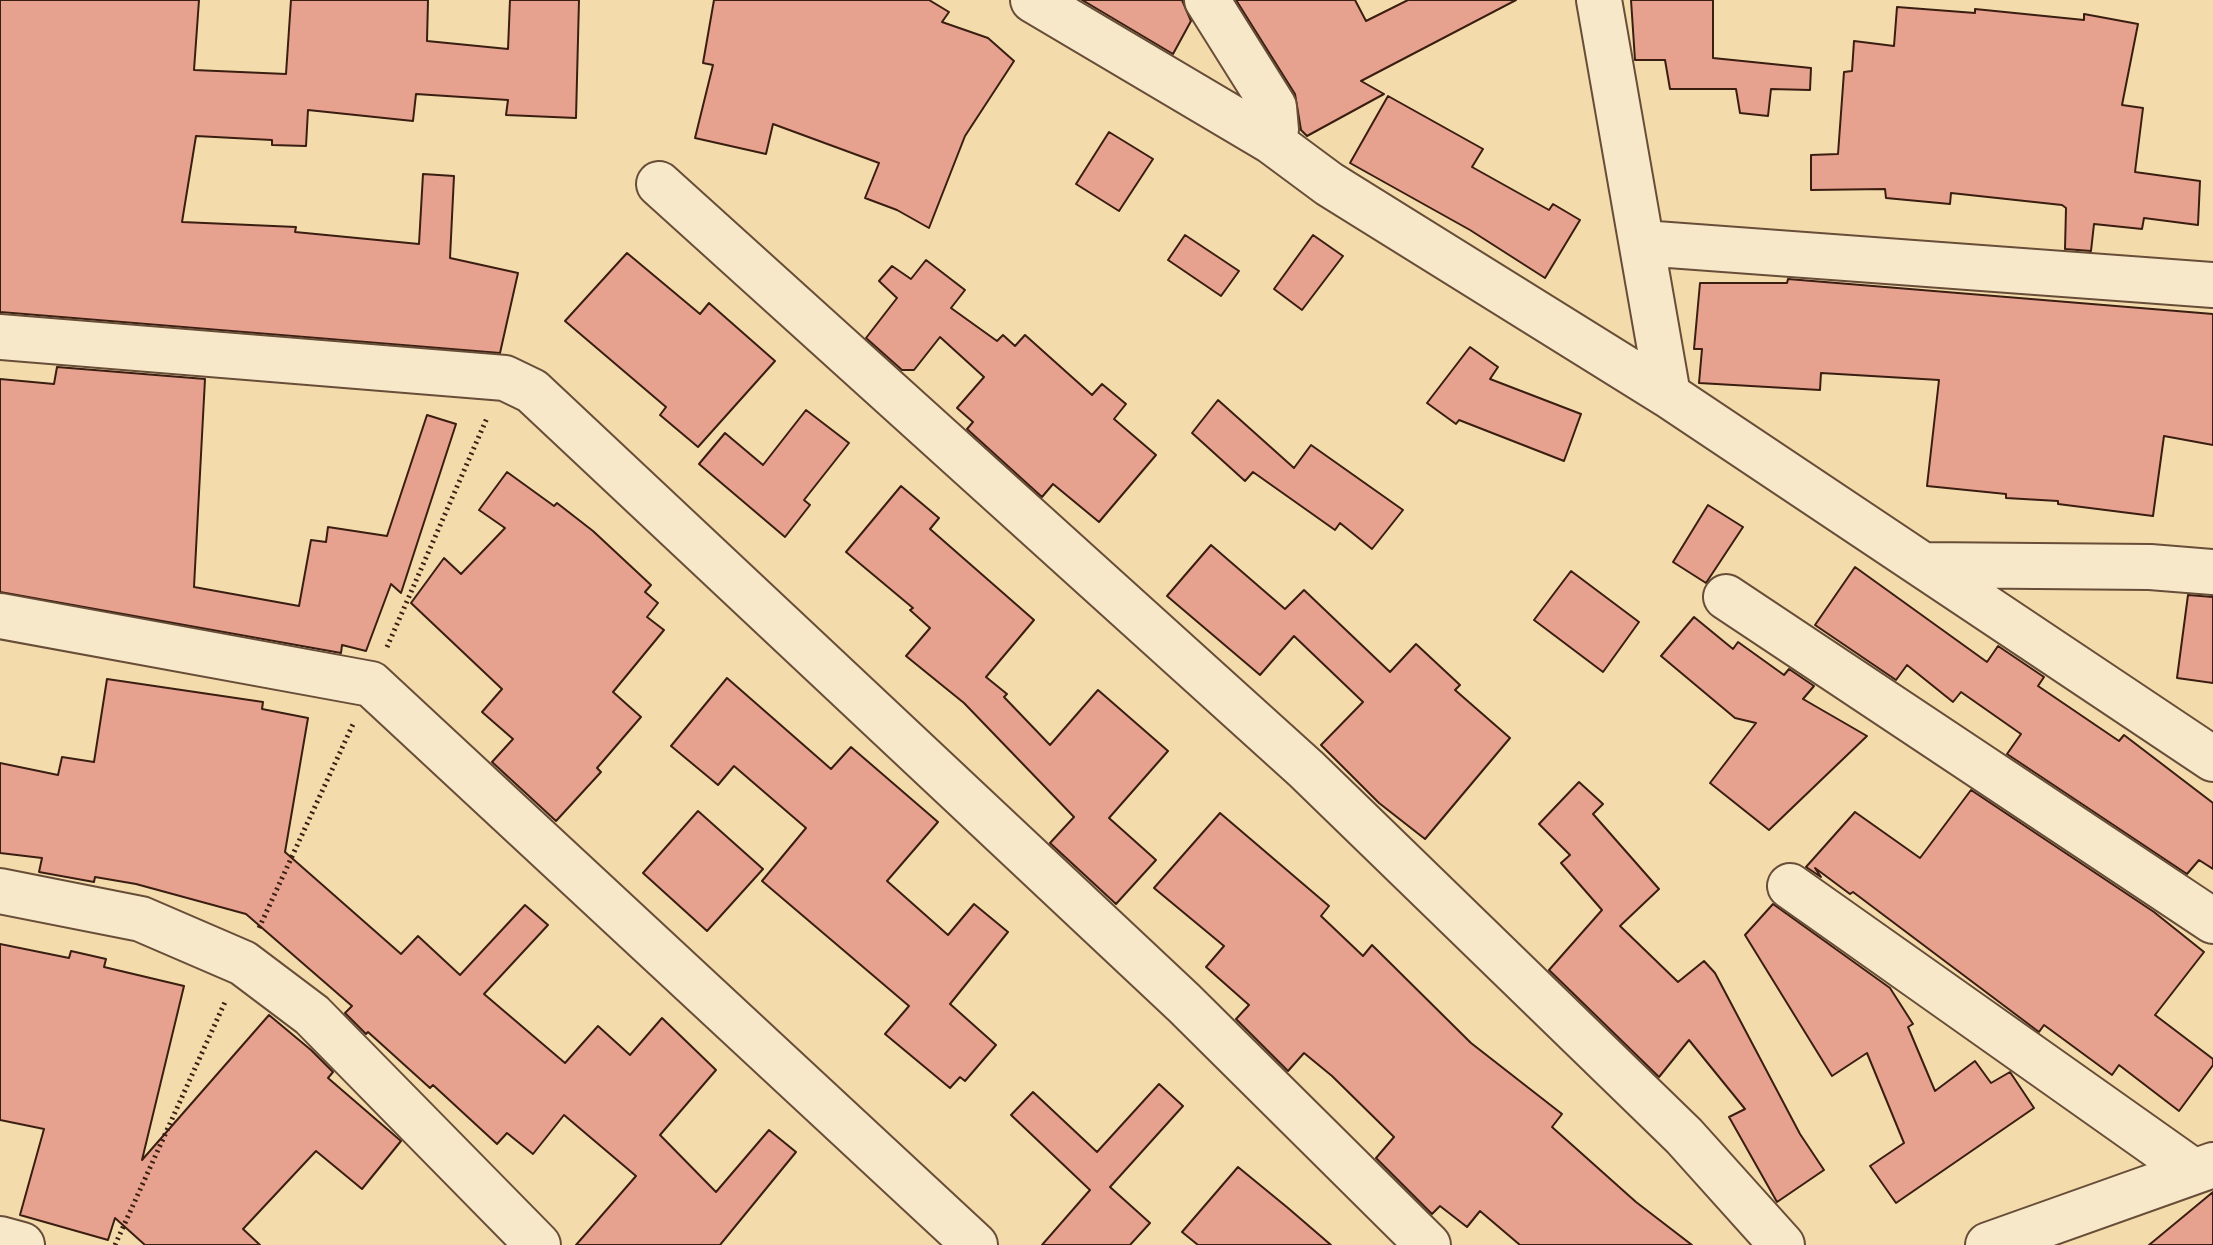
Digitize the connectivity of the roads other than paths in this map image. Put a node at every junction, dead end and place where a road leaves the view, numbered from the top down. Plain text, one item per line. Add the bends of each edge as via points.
1 (1033, 0) edge
2 (1207, 0) edge
3 (1599, 0) edge
4 (1271, 141) junction
5 (659, 184) dead end
6 (1642, 243) junction
7 (2213, 285) edge
8 (0, 337) edge
9 (1668, 395) junction
10 (1924, 565) junction
11 (2213, 572) edge
12 (1726, 597) dead end
13 (0, 616) edge
14 (2213, 759) edge
15 (1790, 886) dead end
16 (0, 891) edge
17 (2213, 921) edge
18 (2203, 1168) edge
19 (0, 1239) edge
20 (22, 1245) edge
21 (538, 1245) edge
22 (975, 1245) edge
23 (1428, 1245) edge
24 (1782, 1245) edge
25 (1988, 1245) edge

1 - 4 street
2 - 4 street via 1274,107 1276,130
3 - 6 street
4 - 9 street via 1329,184
5 - 24 street via 1306,769 1684,1136
6 - 7 street
6 - 9 street
8 - 23 street via 505,378 532,391 1184,1003
9 - 10 street
10 - 11 street
10 - 14 street
12 - 17 street
13 - 22 street via 371,684
15 - 18 street
16 - 21 street via 141,919 243,963 312,1015
18 - 25 street
19 - 20 street

